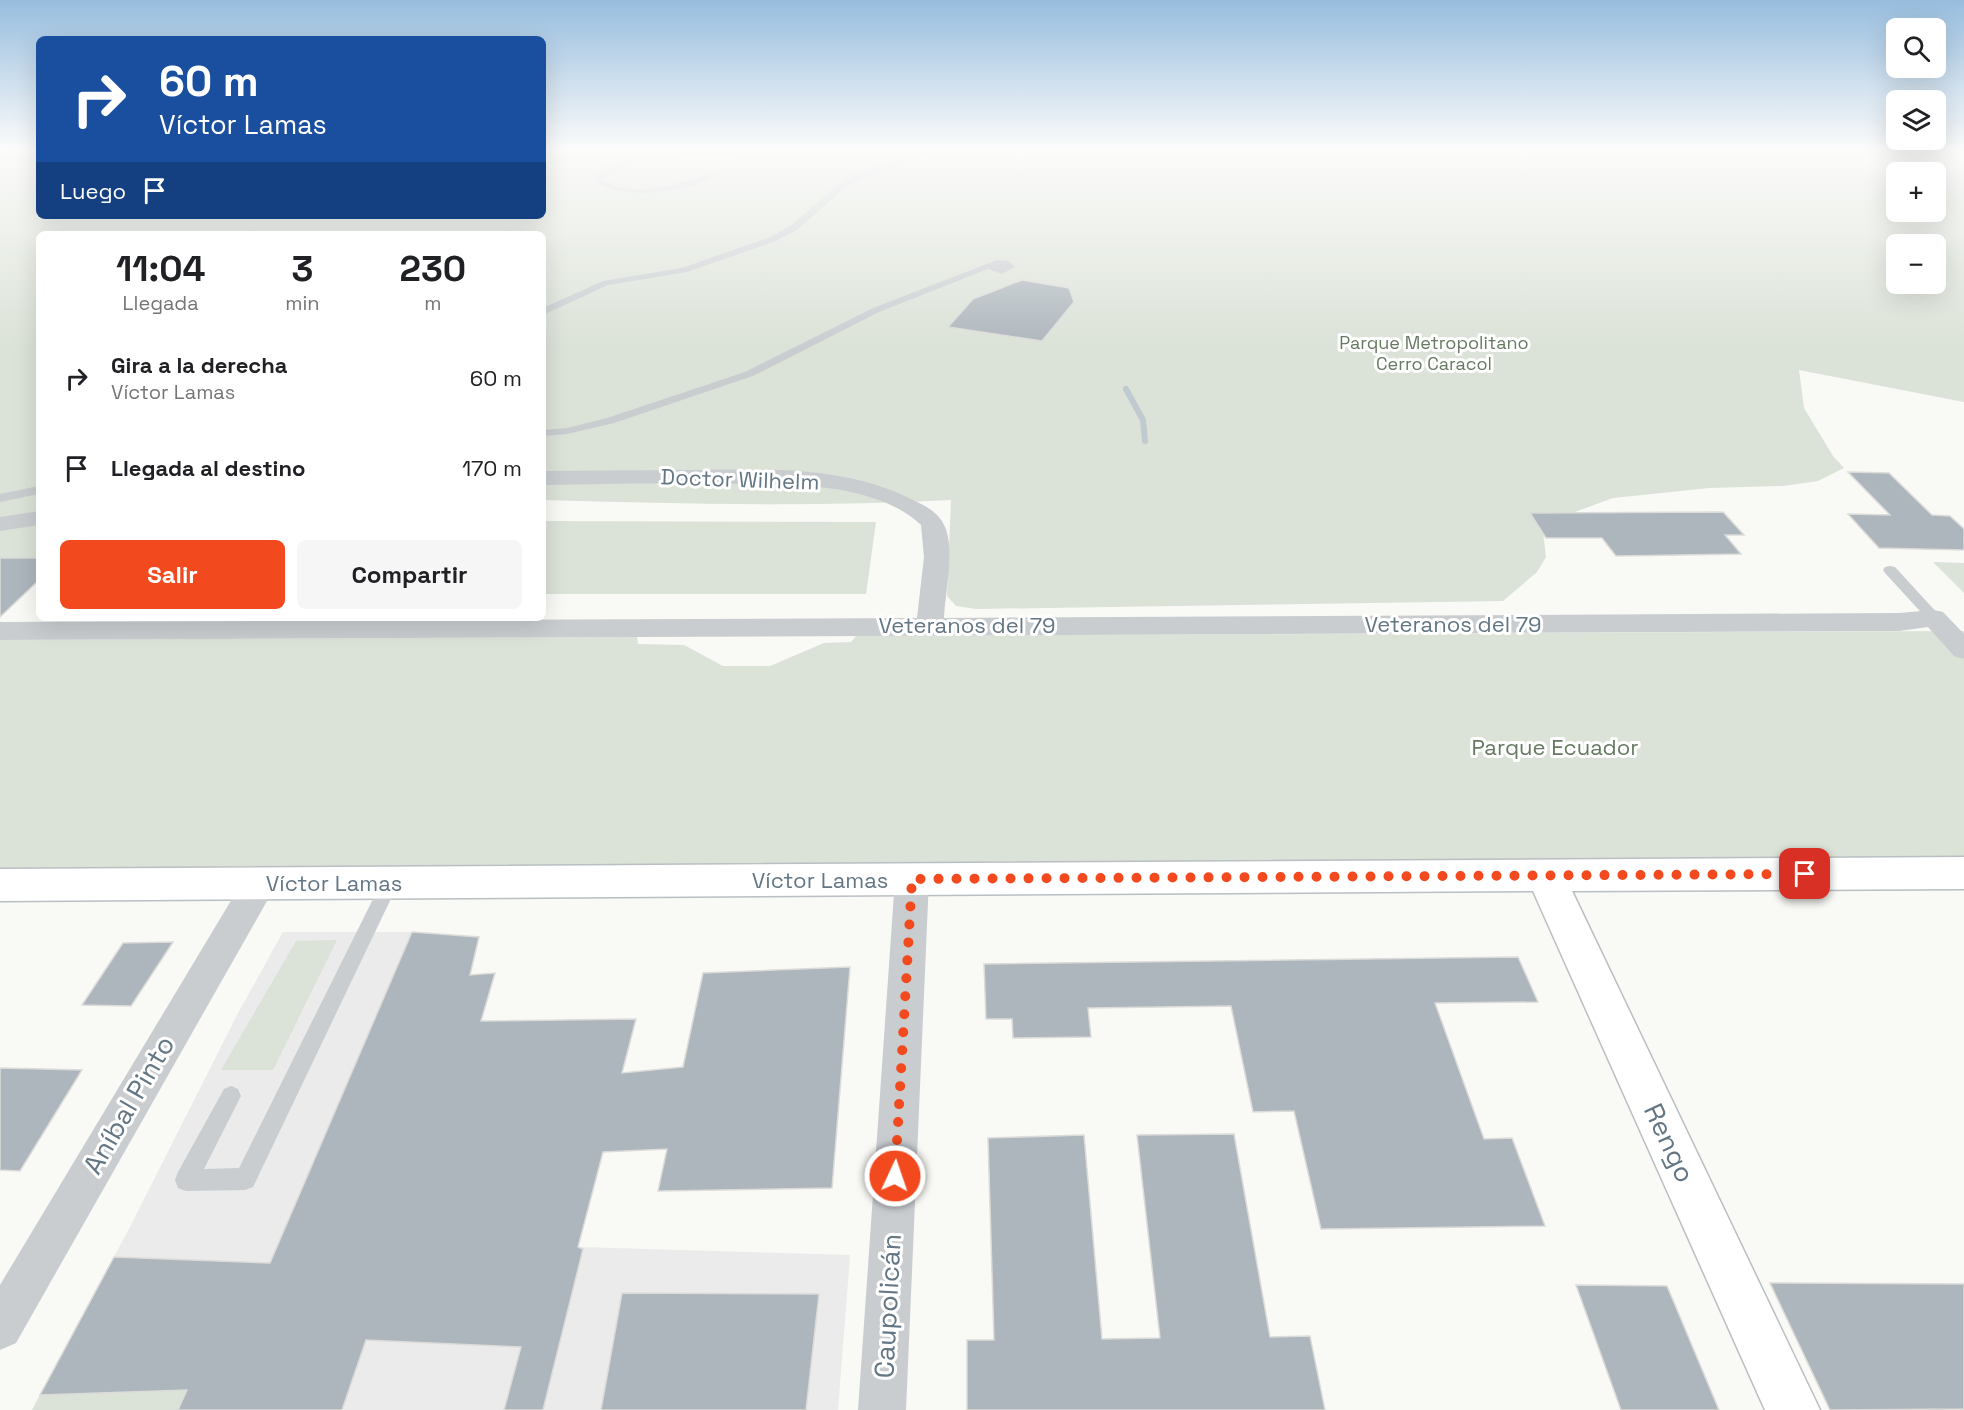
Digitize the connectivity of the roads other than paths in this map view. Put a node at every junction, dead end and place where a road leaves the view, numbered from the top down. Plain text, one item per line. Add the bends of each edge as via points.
1 (807, 217) edge
2 (994, 268) dead end
3 (546, 311) edge
4 (546, 433) edge
5 (546, 478) edge
6 (36, 491) edge
7 (0, 498) edge
8 (36, 518) edge
9 (0, 524) edge
10 (1890, 570) dead end
11 (1934, 618) junction
12 (930, 624) junction
13 (0, 631) edge
14 (1964, 650) edge
15 (1964, 873) edge
16 (1545, 875) junction
17 (912, 879) junction
18 (259, 884) junction
19 (389, 884) junction
20 (0, 885) edge
21 (231, 1096) dead end
22 (0, 1328) edge
23 (882, 1410) edge
24 (1793, 1410) edge

1 - 3 lane via 772,239 684,270 606,283
2 - 4 lane via 968,273 876,310 749,374 610,421
5 - 12 street, Doctor Wilhelm via 797,477 867,489 903,502 934,525
6 - 7 lane
8 - 9 street
10 - 11 lane
11 - 12 street, Veteranos del 79 via 1899,622
11 - 14 street
12 - 13 street, Veteranos del 79
15 - 16 main road, Víctor Lamas
16 - 17 main road, Víctor Lamas
16 - 24 main road, Rengo
17 - 19 main road, Víctor Lamas
17 - 23 street, Caupolicán
18 - 19 main road, Víctor Lamas
18 - 20 main road, Víctor Lamas
18 - 22 street, Aníbal Pinto
19 - 21 lane via 245,1179 186,1180

